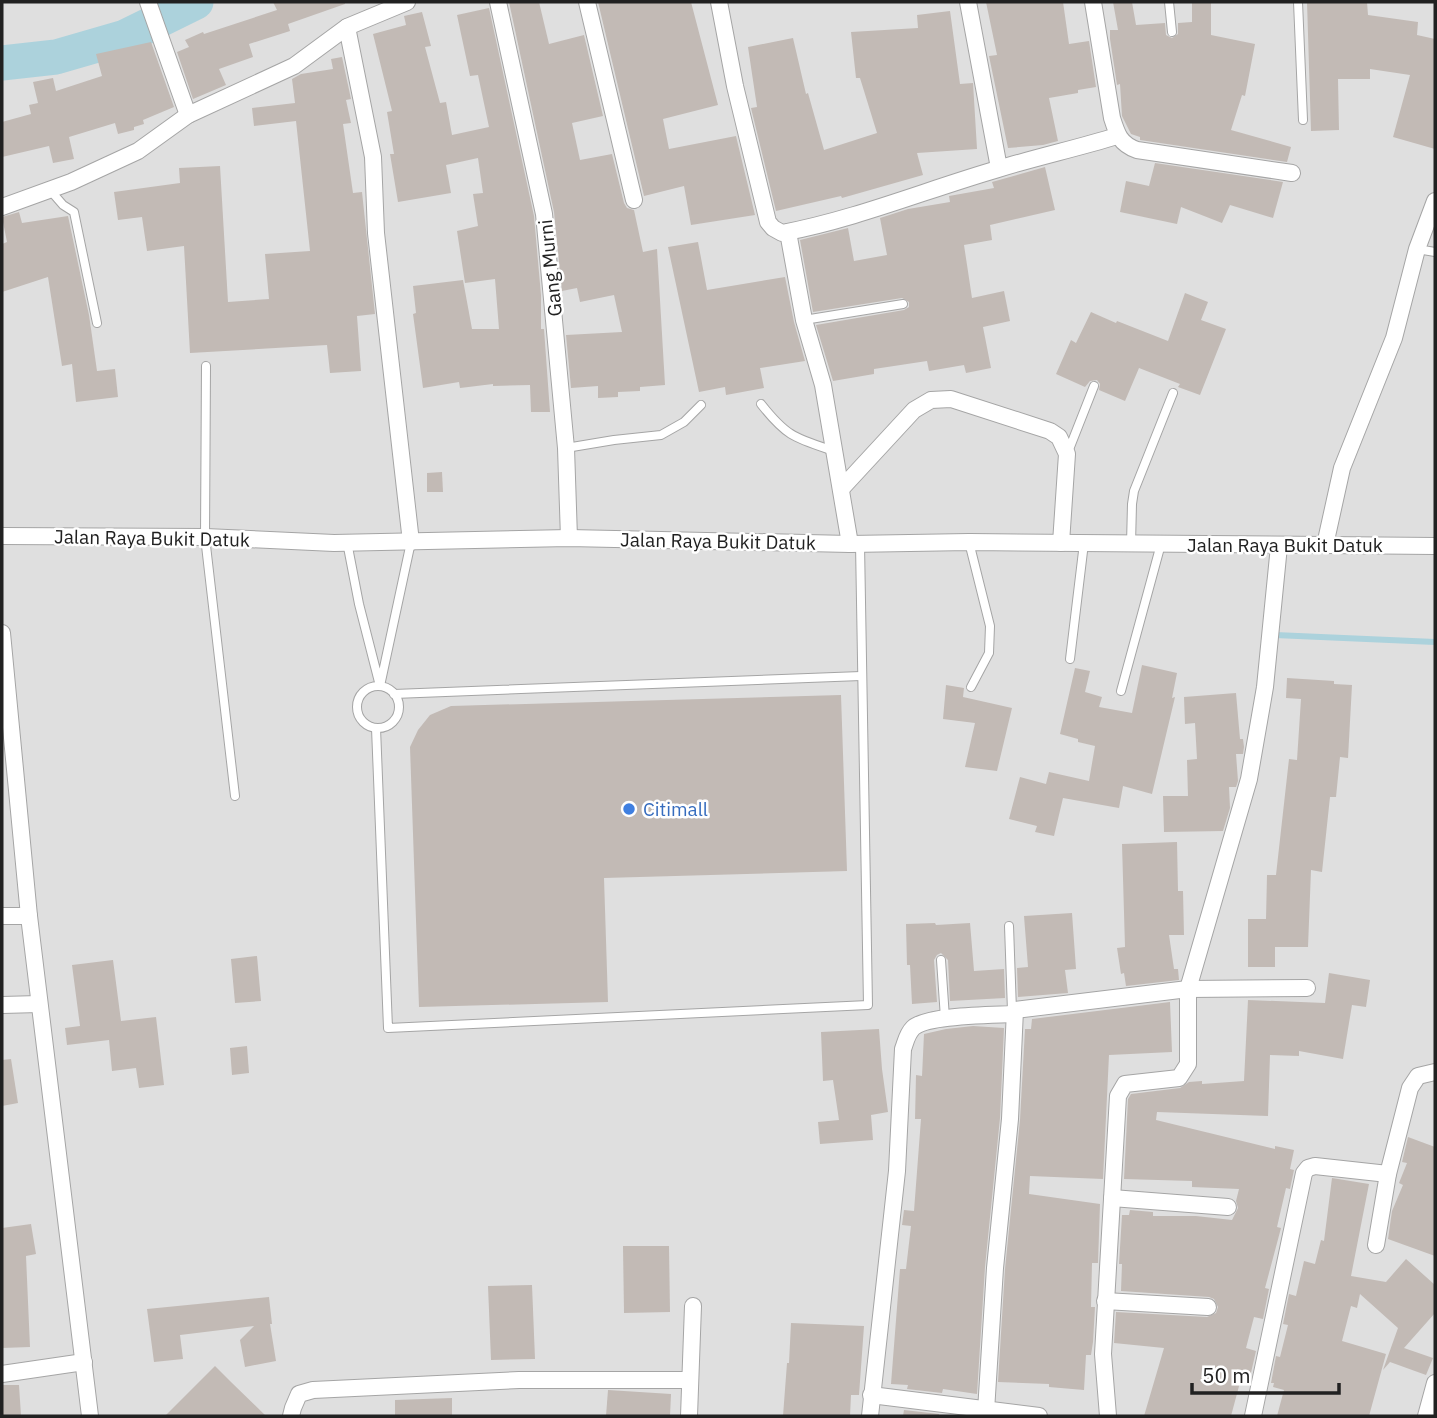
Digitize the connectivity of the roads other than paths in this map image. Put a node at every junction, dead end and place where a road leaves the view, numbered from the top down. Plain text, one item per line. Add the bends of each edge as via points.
1 (148, 2) edge
2 (407, 2) edge
3 (498, 2) edge
4 (587, 2) edge
5 (719, 2) edge
6 (968, 2) edge
7 (1093, 2) edge
8 (1169, 2) edge
9 (1298, 2) edge
10 (347, 27) junction
11 (1172, 32) dead end
12 (188, 114) junction
13 (1303, 120) dead end
14 (1117, 136) junction
15 (999, 169) junction
16 (1292, 173) dead end
17 (50, 190) junction
18 (634, 200) dead end
19 (1435, 201) edge
20 (2, 207) edge
21 (788, 232) junction
22 (1417, 249) junction
23 (1435, 253) edge
24 (903, 304) dead end
25 (804, 320) junction
26 (97, 323) dead end
27 (206, 366) dead end
28 (1094, 386) dead end
29 (1173, 393) dead end
30 (761, 404) dead end
31 (701, 405) dead end
32 (566, 448) junction
33 (834, 451) junction
34 (1067, 454) junction
35 (841, 489) junction
36 (2, 536) edge
37 (205, 537) junction
38 (569, 538) junction
39 (347, 542) junction
40 (411, 542) junction
41 (969, 542) junction
42 (1060, 543) junction
43 (1084, 543) junction
44 (855, 544) junction
45 (1131, 544) junction
46 (1161, 544) junction
47 (1279, 545) junction
48 (1325, 545) junction
49 (1435, 546) edge
50 (2, 633) edge
51 (1070, 659) dead end
52 (861, 676) junction
53 (380, 686) junction
54 (971, 687) dead end
55 (1121, 691) dead end
56 (394, 694) junction
57 (376, 728) junction
58 (235, 796) dead end
59 (2, 916) edge
60 (29, 916) junction
61 (1009, 926) dead end
62 (941, 960) dead end
63 (1307, 988) dead end
64 (1188, 989) junction
65 (39, 1004) junction
66 (2, 1005) edge
67 (1013, 1012) junction
68 (946, 1018) junction
69 (1435, 1072) edge
70 (1388, 1174) junction
71 (1112, 1198) junction
72 (1228, 1207) dead end
73 (1376, 1245) dead end
74 (1105, 1301) junction
75 (693, 1306) dead end
76 (1208, 1307) dead end
77 (84, 1362) junction
78 (2, 1374) edge
79 (690, 1380) junction
80 (1435, 1383) edge
81 (871, 1395) junction
82 (986, 1411) junction
83 (90, 1416) edge
84 (291, 1416) edge
85 (689, 1416) edge
86 (870, 1416) edge
87 (1040, 1416) edge
88 (1108, 1416) edge
89 (1253, 1416) edge
90 (1426, 1416) edge

1 - 12 street
2 - 10 street
3 - 32 street, Gang Murni via 544,214
4 - 18 street
5 - 21 street via 768,222 777,231
6 - 15 street
7 - 14 street
8 - 11 lane
9 - 13 lane
10 - 12 street via 294,66
10 - 40 street via 373,158 376,233
12 - 17 street via 138,151
14 - 15 street
14 - 16 street via 1137,150
15 - 21 street
17 - 20 street
17 - 26 lane via 74,212
19 - 22 street
21 - 25 street
22 - 23 lane
22 - 48 street via 1394,338 1342,468
24 - 25 lane
25 - 33 street via 823,385
27 - 37 lane
28 - 34 lane
29 - 45 lane via 1134,491
30 - 33 lane via 780,428
31 - 32 lane via 661,435
32 - 38 street, Gang Murni
33 - 35 street
34 - 35 street via 1059,437 1050,431 941,398 914,410
34 - 42 street
35 - 44 street
36 - 37 street, Jalan Raya Bukit Datuk
37 - 39 street, Jalan Raya Bukit Datuk
37 - 58 lane
38 - 40 street, Jalan Raya Bukit Datuk
38 - 44 street, Jalan Raya Bukit Datuk
39 - 40 street, Jalan Raya Bukit Datuk
39 - 53 lane
40 - 53 lane
41 - 42 street, Jalan Raya Bukit Datuk
41 - 44 street, Jalan Raya Bukit Datuk
41 - 54 lane via 990,626 989,653
42 - 43 street, Jalan Raya Bukit Datuk
43 - 45 street, Jalan Raya Bukit Datuk
43 - 51 lane
44 - 52 lane
45 - 46 street, Jalan Raya Bukit Datuk
46 - 47 street, Jalan Raya Bukit Datuk
46 - 55 lane
47 - 48 street, Jalan Raya Bukit Datuk
47 - 64 street via 1265,687 1249,779
48 - 49 street, Jalan Raya Bukit Datuk
50 - 60 street
52 - 56 lane
52 - 57 lane via 868,1005 387,1028
53 - 56 lane
53 - 57 lane via 362,692 357,703 363,722
56 - 57 lane via 399,705 395,719
59 - 60 street
60 - 65 street
61 - 67 lane
62 - 68 lane
63 - 64 street
64 - 67 street
64 - 71 street via 1188,1064 1183,1074 1175,1079 1125,1084 1119,1091
65 - 66 street
65 - 77 street
67 - 68 street
67 - 82 street via 1010,1119
68 - 81 street via 916,1026 903,1049 897,1171
69 - 70 street via 1418,1076 1410,1088
70 - 73 street
70 - 89 street via 1315,1166 1304,1173
71 - 72 street
71 - 74 street
74 - 76 street
74 - 88 street via 1102,1354
75 - 79 street
77 - 78 street
77 - 83 street
79 - 84 street via 519,1380 313,1390 299,1394
79 - 85 street
80 - 90 street
81 - 82 street
81 - 86 street
82 - 87 street

